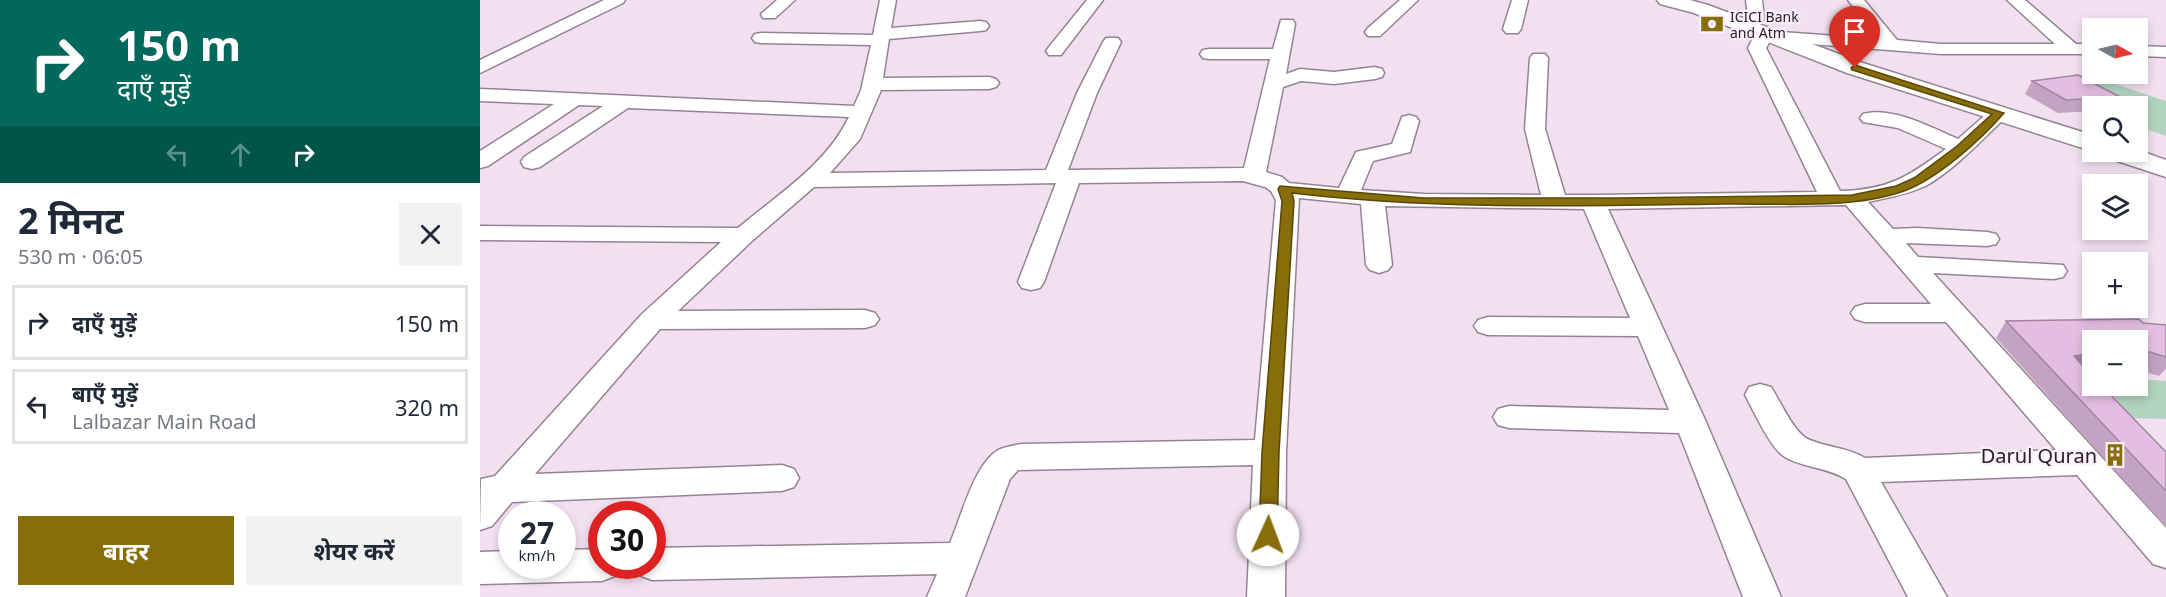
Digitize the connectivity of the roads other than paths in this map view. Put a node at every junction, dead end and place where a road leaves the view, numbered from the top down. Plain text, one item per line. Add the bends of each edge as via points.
1 (617, 0) edge
2 (787, 0) edge
3 (888, 0) edge
4 (1095, 0) edge
5 (1410, 0) edge
6 (1520, 0) edge
7 (1666, 0) edge
8 (1754, 0) edge
9 (1856, 0) edge
10 (2015, 0) edge
11 (769, 14) dead end
12 (1287, 24) dead end
13 (980, 26) dead end
14 (1512, 29) dead end
15 (1757, 31) junction
16 (1374, 32) dead end
17 (880, 37) junction
18 (761, 38) dead end
19 (1112, 42) dead end
20 (1893, 47) junction
21 (2070, 48) junction
22 (2082, 49) edge
23 (1055, 51) dead end
24 (2148, 51) edge
25 (2166, 52) edge
26 (1209, 54) dead end
27 (1280, 54) junction
28 (1539, 57) dead end
29 (480, 67) edge
30 (1375, 73) dead end
31 (989, 83) dead end
32 (873, 84) junction
33 (1273, 84) junction
34 (480, 95) edge
35 (574, 100) junction
36 (623, 102) junction
37 (863, 112) junction
38 (1999, 113) junction
39 (1870, 117) dead end
40 (1409, 121) dead end
41 (2082, 140) edge
42 (1961, 148) junction
43 (480, 161) edge
44 (532, 162) dead end
45 (2146, 162) edge
46 (2166, 169) edge
47 (1254, 175) junction
48 (1063, 177) junction
49 (810, 180) junction
50 (1284, 189) junction
51 (1347, 196) junction
52 (1372, 199) junction
53 (1842, 199) junction
54 (1555, 202) junction
55 (1593, 202) junction
56 (480, 233) edge
57 (744, 235) junction
58 (1887, 237) junction
59 (1987, 239) dead end
60 (1911, 264) junction
61 (1379, 265) dead end
62 (2054, 271) dead end
63 (1031, 282) dead end
64 (1865, 313) dead end
65 (1954, 314) junction
66 (865, 319) dead end
67 (652, 320) junction
68 (1488, 326) dead end
69 (1648, 327) junction
70 (1760, 395) dead end
71 (1509, 417) dead end
72 (1690, 422) junction
73 (1270, 452) junction
74 (2084, 462) junction
75 (1864, 473) junction
76 (782, 478) dead end
77 (492, 489) edge
78 (480, 516) edge
79 (2166, 553) edge
80 (960, 558) junction
81 (666, 564) edge
82 (588, 565) edge
83 (480, 568) edge
84 (946, 597) edge
85 (1266, 597) edge
86 (1762, 597) edge
87 (1928, 597) edge

1 - 29 street
2 - 11 street
3 - 17 street
4 - 23 street
5 - 16 street
6 - 14 street
7 - 15 main road
8 - 15 street
9 - 20 street
10 - 21 street
12 - 27 street
13 - 17 street
15 - 20 street
15 - 38 main road via 1855,68
15 - 53 street via 1757,48
17 - 18 street
17 - 32 street
19 - 48 street via 1087,93
20 - 21 street
21 - 22 street
24 - 25 street
26 - 27 street
27 - 33 street
28 - 54 street via 1535,129
30 - 33 street via 1334,78 1300,75
31 - 32 street
32 - 37 street
33 - 47 street
34 - 35 street
35 - 36 street
35 - 43 street
36 - 37 street
36 - 44 street
37 - 49 street via 849,139
38 - 41 main road
38 - 42 street
39 - 42 street via 1903,123
40 - 51 street via 1402,147 1364,157
42 - 53 street via 1918,181 1899,189
45 - 46 main road
47 - 48 street
47 - 50 street via 1272,180
48 - 49 street
48 - 63 street
49 - 57 street
50 - 51 street
50 - 73 street via 1288,201
51 - 52 street
52 - 54 street
52 - 61 street
53 - 55 street
53 - 58 street
54 - 55 street
55 - 69 street
56 - 57 street
57 - 67 street
58 - 59 street
58 - 60 street
60 - 62 street
60 - 65 street
64 - 65 street
65 - 74 street
66 - 67 street
67 - 77 street
68 - 69 street
69 - 72 street
70 - 75 street via 1797,449 1842,460
71 - 72 street
72 - 86 street
73 - 80 street via 1007,460 996,473
73 - 85 street
74 - 75 street via 1870,469
74 - 79 street
75 - 87 street via 1863,482
76 - 77 street
77 - 78 street
80 - 81 street
80 - 84 street
82 - 83 street

